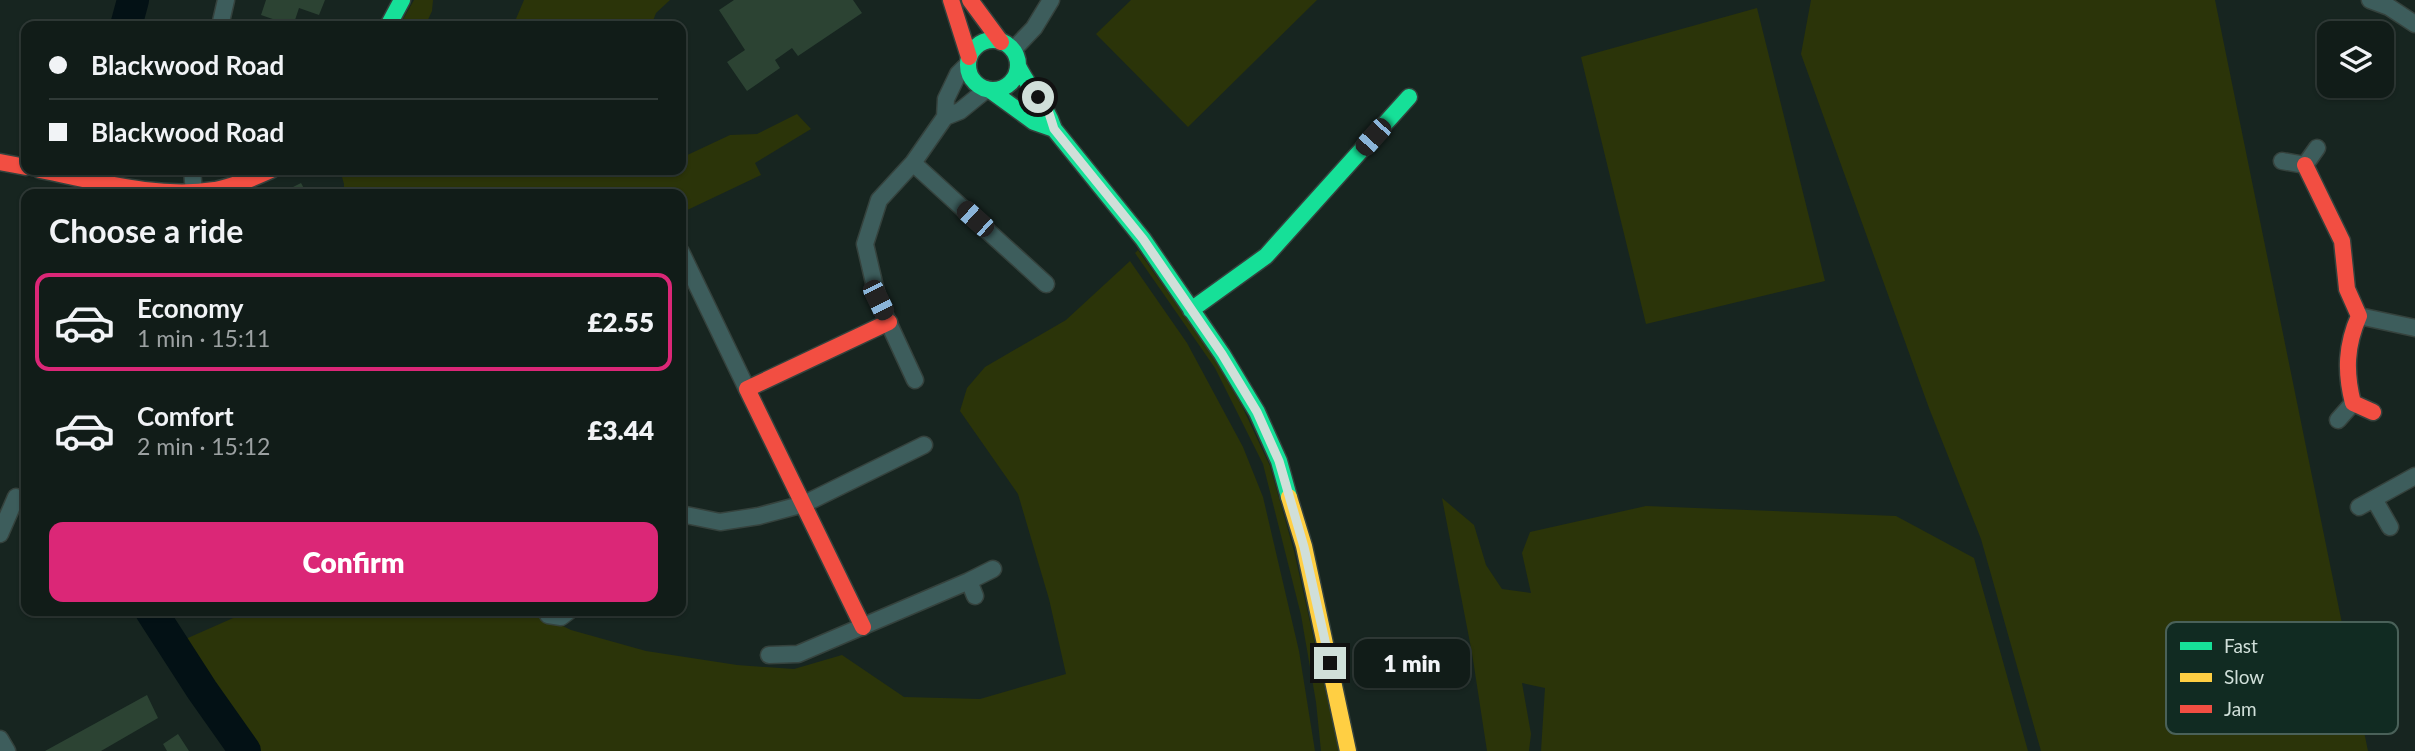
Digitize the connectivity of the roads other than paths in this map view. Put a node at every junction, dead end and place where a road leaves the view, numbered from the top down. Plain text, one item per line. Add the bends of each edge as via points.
1 (226, 0) edge
2 (402, 0) edge
3 (951, 0) edge
4 (970, 0) edge
5 (1051, 0) edge
6 (2370, 0) edge
7 (2414, 20) edge
8 (221, 21) edge
9 (391, 21) edge
10 (1007, 46) junction
11 (969, 60) junction
12 (1018, 66) junction
13 (988, 90) junction
14 (1409, 97) dead end
15 (945, 117) junction
16 (1054, 129) junction
17 (2317, 148) dead end
18 (2282, 161) dead end
19 (0, 162) edge
20 (913, 163) junction
21 (2305, 165) junction
22 (21, 166) edge
23 (68, 175) edge
24 (263, 175) edge
25 (145, 189) edge
26 (213, 189) edge
27 (686, 263) edge
28 (1046, 284) dead end
29 (1191, 310) junction
30 (2359, 316) junction
31 (889, 322) junction
32 (2415, 328) edge
33 (915, 380) dead end
34 (747, 389) junction
35 (2354, 403) junction
36 (2373, 412) dead end
37 (2338, 420) dead end
38 (924, 445) dead end
39 (2415, 476) edge
40 (16, 497) dead end
41 (2375, 499) junction
42 (804, 504) junction
43 (2359, 507) dead end
44 (686, 515) edge
45 (2390, 527) dead end
46 (0, 534) edge
47 (993, 569) dead end
48 (863, 627) junction
49 (769, 655) dead end
50 (0, 739) edge
51 (7, 751) edge
52 (1348, 751) edge

1 - 8 street
2 - 9 main road
3 - 11 main road
4 - 10 main road
5 - 10 street via 1034,28
6 - 7 street
10 - 11 main road via 992,40 982,43
10 - 12 main road
11 - 13 main road via 975,83
11 - 15 street via 946,99
12 - 13 main road via 1006,86
12 - 16 main road via 1048,110
13 - 15 street
13 - 16 main road via 1034,122
14 - 29 main road via 1266,256
15 - 20 street
16 - 29 main road via 1143,239
17 - 21 street
18 - 21 street
19 - 22 main road
20 - 28 street
20 - 31 street via 879,200 865,244 878,300
21 - 30 main road via 2342,241 2347,289
23 - 25 main road
24 - 26 main road
27 - 34 street
29 - 52 main road via 1257,412 1279,461 1304,547
30 - 32 street
30 - 35 main road via 2346,348
31 - 33 street
31 - 34 main road
34 - 42 main road
35 - 36 main road
35 - 37 street
38 - 42 street
39 - 41 street
40 - 46 street
41 - 43 street
41 - 45 street
42 - 44 street via 720,522
42 - 48 main road
47 - 48 street via 972,589
48 - 49 street via 798,654
50 - 51 street

